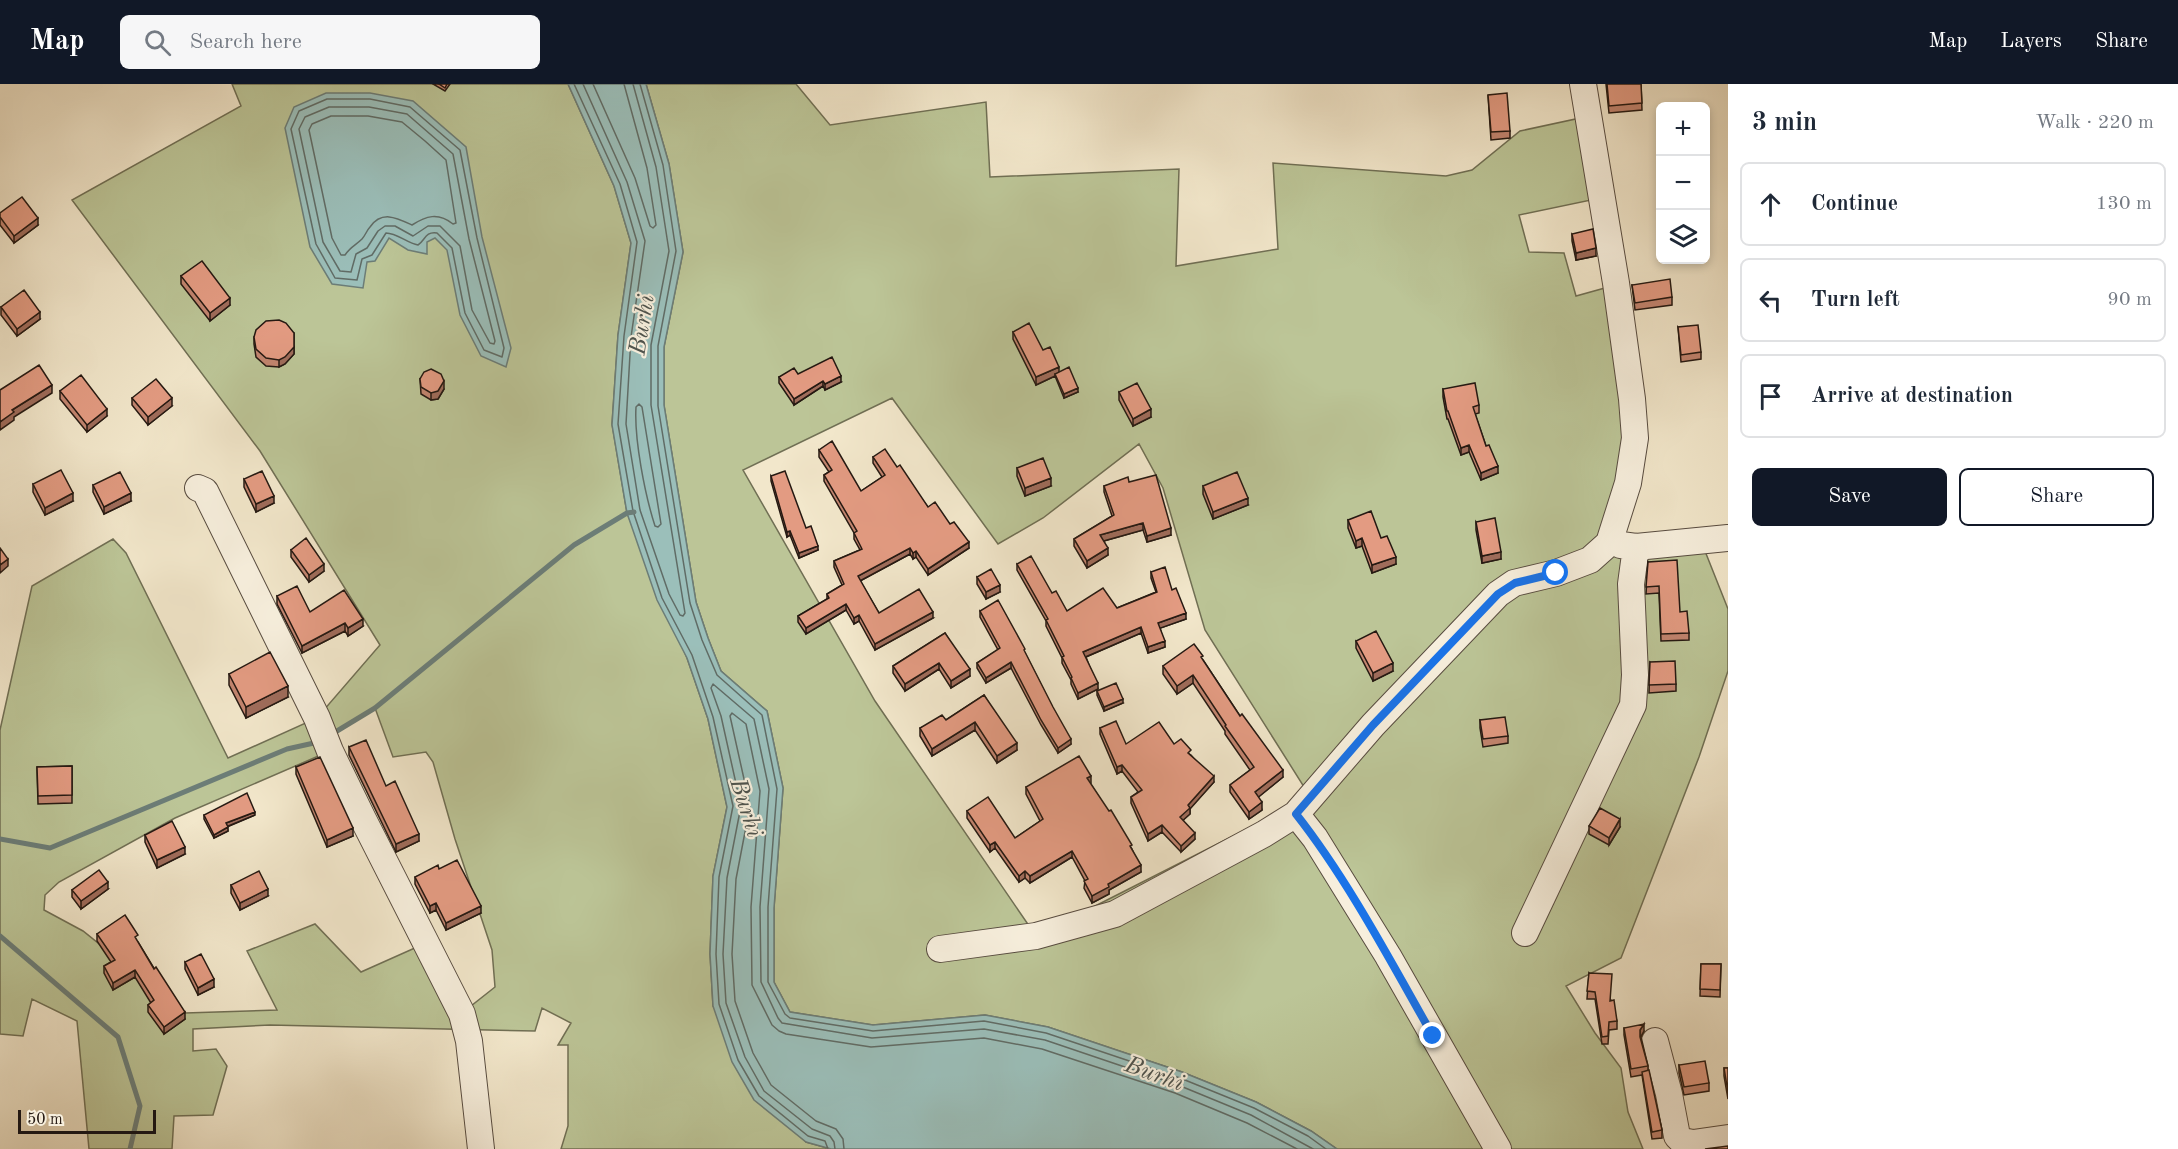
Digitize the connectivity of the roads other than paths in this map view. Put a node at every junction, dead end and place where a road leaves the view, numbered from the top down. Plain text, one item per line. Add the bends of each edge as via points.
1 (1582, 84) edge
2 (198, 488) dead end
3 (1728, 537) edge
4 (1609, 543) junction
5 (1636, 547) junction
6 (1296, 814) junction
7 (1525, 933) dead end
8 (940, 949) dead end
9 (1655, 1041) dead end
10 (1728, 1138) edge
11 (480, 1149) edge
12 (1498, 1149) edge

1 - 4 street via 1616,283 1635,438 1628,483
2 - 11 street via 205,491 462,1014 469,1041
3 - 5 street
4 - 5 street
4 - 6 street via 1590,560 1515,583 1498,594 1373,725
5 - 7 street via 1631,584 1633,705
6 - 8 street via 1115,914 1036,936
6 - 12 street via 1388,956
9 - 10 street via 1677,1136 1693,1143

